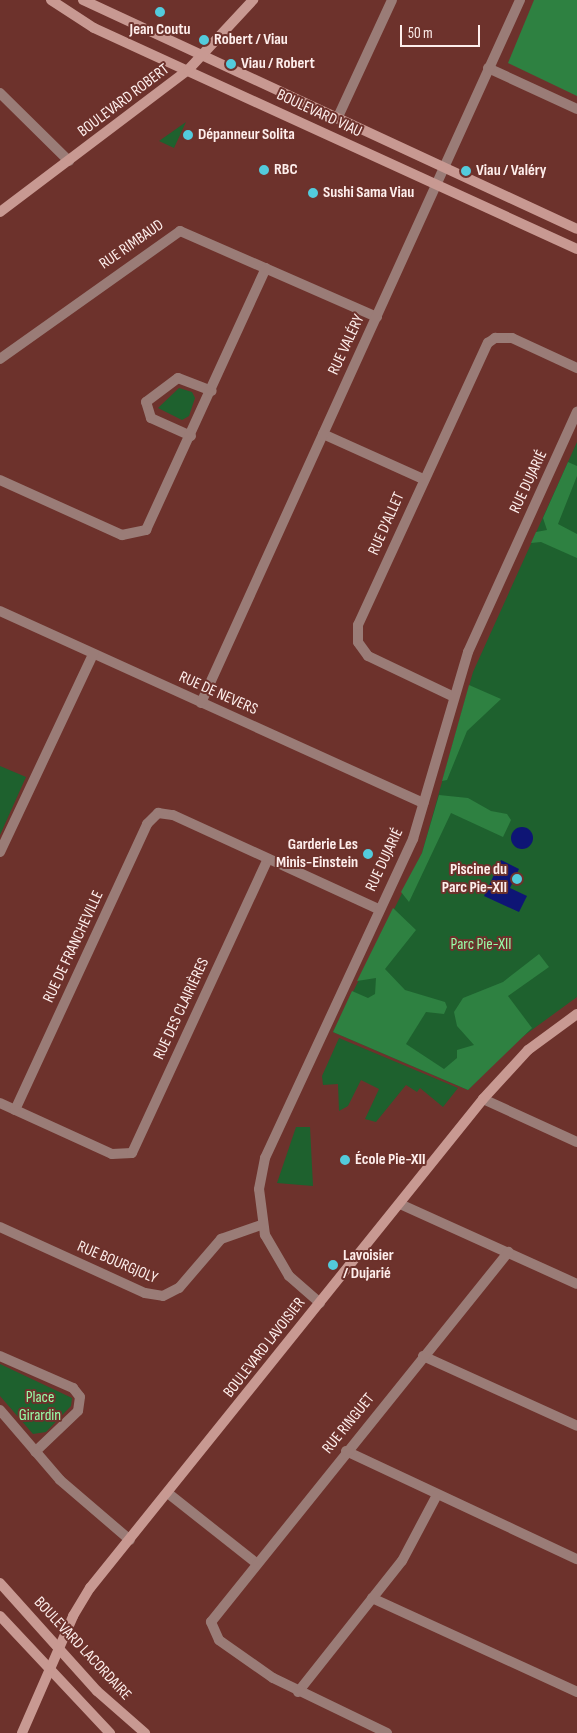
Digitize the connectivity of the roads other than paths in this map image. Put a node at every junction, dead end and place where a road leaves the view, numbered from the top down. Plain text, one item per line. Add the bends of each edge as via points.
1 (51, 0) edge
2 (82, 0) edge
3 (253, 0) edge
4 (392, 0) edge
5 (520, 0) edge
6 (202, 57) junction
7 (488, 68) junction
8 (188, 70) junction
9 (0, 94) edge
10 (577, 109) edge
11 (337, 119) junction
12 (69, 162) junction
13 (444, 168) junction
14 (436, 185) junction
15 (0, 212) edge
16 (577, 229) edge
17 (577, 249) edge
18 (266, 268) junction
19 (376, 317) junction
20 (0, 359) edge
21 (577, 368) edge
22 (212, 391) junction
23 (577, 412) edge
24 (323, 434) junction
25 (191, 436) junction
26 (423, 479) junction
27 (0, 480) edge
28 (0, 611) edge
29 (93, 654) junction
30 (452, 696) junction
31 (201, 703) junction
32 (424, 803) junction
33 (0, 852) edge
34 (268, 858) junction
35 (378, 909) junction
36 (577, 1014) edge
37 (483, 1099) junction
38 (0, 1103) edge
39 (15, 1110) junction
40 (577, 1142) edge
41 (400, 1204) junction
42 (261, 1225) junction
43 (0, 1227) edge
44 (509, 1252) junction
45 (577, 1284) edge
46 (320, 1303) junction
47 (0, 1356) edge
48 (423, 1356) junction
49 (0, 1410) edge
50 (577, 1426) edge
51 (346, 1450) junction
52 (35, 1452) junction
53 (169, 1494) junction
54 (437, 1495) junction
55 (130, 1540) junction
56 (577, 1559) edge
57 (256, 1563) junction
58 (0, 1583) edge
59 (372, 1598) junction
60 (0, 1616) edge
61 (59, 1650) junction
62 (49, 1673) junction
63 (298, 1692) junction
64 (577, 1692) edge
65 (22, 1733) edge
66 (110, 1733) edge
67 (145, 1733) edge
68 (387, 1733) edge

1 - 8 main road, BOULEVARD VIAU via 94,28
2 - 6 main road, BOULEVARD VIAU
3 - 6 main road, BOULEVARD ROBERT
4 - 11 street
5 - 7 street, RUE VALÉRY
6 - 8 main road, BOULEVARD ROBERT
6 - 11 main road, BOULEVARD VIAU
7 - 10 street
7 - 13 street, RUE VALÉRY
8 - 12 main road, BOULEVARD ROBERT
8 - 14 main road, BOULEVARD VIAU
9 - 12 street
11 - 13 main road, BOULEVARD VIAU
12 - 15 main road, BOULEVARD ROBERT
13 - 14 street, RUE VALÉRY
13 - 16 main road, BOULEVARD VIAU
14 - 17 main road, BOULEVARD VIAU
14 - 19 street, RUE VALÉRY
18 - 19 street, RUE RIMBAUD
18 - 20 street, RUE RIMBAUD via 191,232 174,232
18 - 22 street
19 - 24 street, RUE VALÉRY
21 - 26 street, RUE D'ALLET via 512,338 495,338 483,350
22 - 25 street
22 - 25 street via 178,378 146,402 150,418
23 - 30 street, RUE DUJARIÉ
24 - 26 street
24 - 31 street, RUE VALÉRY
25 - 27 street via 151,524 139,535 122,535
26 - 30 street, RUE D'ALLET via 356,633 368,656
28 - 29 street, RUE DE NEVERS
29 - 31 street, RUE DE NEVERS
29 - 33 street
30 - 32 street, RUE DUJARIÉ
31 - 32 street, RUE DE NEVERS
32 - 35 street, RUE DUJARIÉ via 406,858
34 - 35 street
34 - 39 street, RUE DE FRANCHEVILLE via 173,816 158,814 148,824
34 - 39 street, RUE DES CLAIRIÈRES via 135,1148 126,1157 112,1154
35 - 42 street, RUE DUJARIÉ via 265,1158 258,1189
36 - 37 main road, BOULEVARD LAVOISIER via 528,1050
37 - 40 street
37 - 41 main road, BOULEVARD LAVOISIER
38 - 39 street
41 - 44 street
41 - 46 main road, BOULEVARD LAVOISIER
42 - 43 street, RUE BOURGJOLY via 220,1239 179,1288 163,1296 145,1293
42 - 46 street, RUE DUJARIÉ via 288,1276
44 - 45 street
44 - 48 street, RUE RINGUET
46 - 53 main road, BOULEVARD LAVOISIER
47 - 52 street via 73,1388 80,1397 78,1411
48 - 50 street
48 - 51 street, RUE RINGUET
49 - 52 street
51 - 54 street
51 - 57 street, RUE RINGUET
52 - 55 street via 68,1488
53 - 55 main road, BOULEVARD LAVOISIER
53 - 57 street
54 - 56 street
54 - 59 street via 408,1551
55 - 61 main road, BOULEVARD LAVOISIER via 90,1588
57 - 63 street, RUE RINGUET via 215,1616 210,1628 218,1640
58 - 61 main road, BOULEVARD LACORDAIRE
59 - 63 street
59 - 64 street
60 - 62 main road
61 - 62 main road, BOULEVARD LAVOISIER
61 - 67 main road, BOULEVARD LACORDAIRE
62 - 65 main road, BOULEVARD LAVOISIER
62 - 66 main road
63 - 68 street

